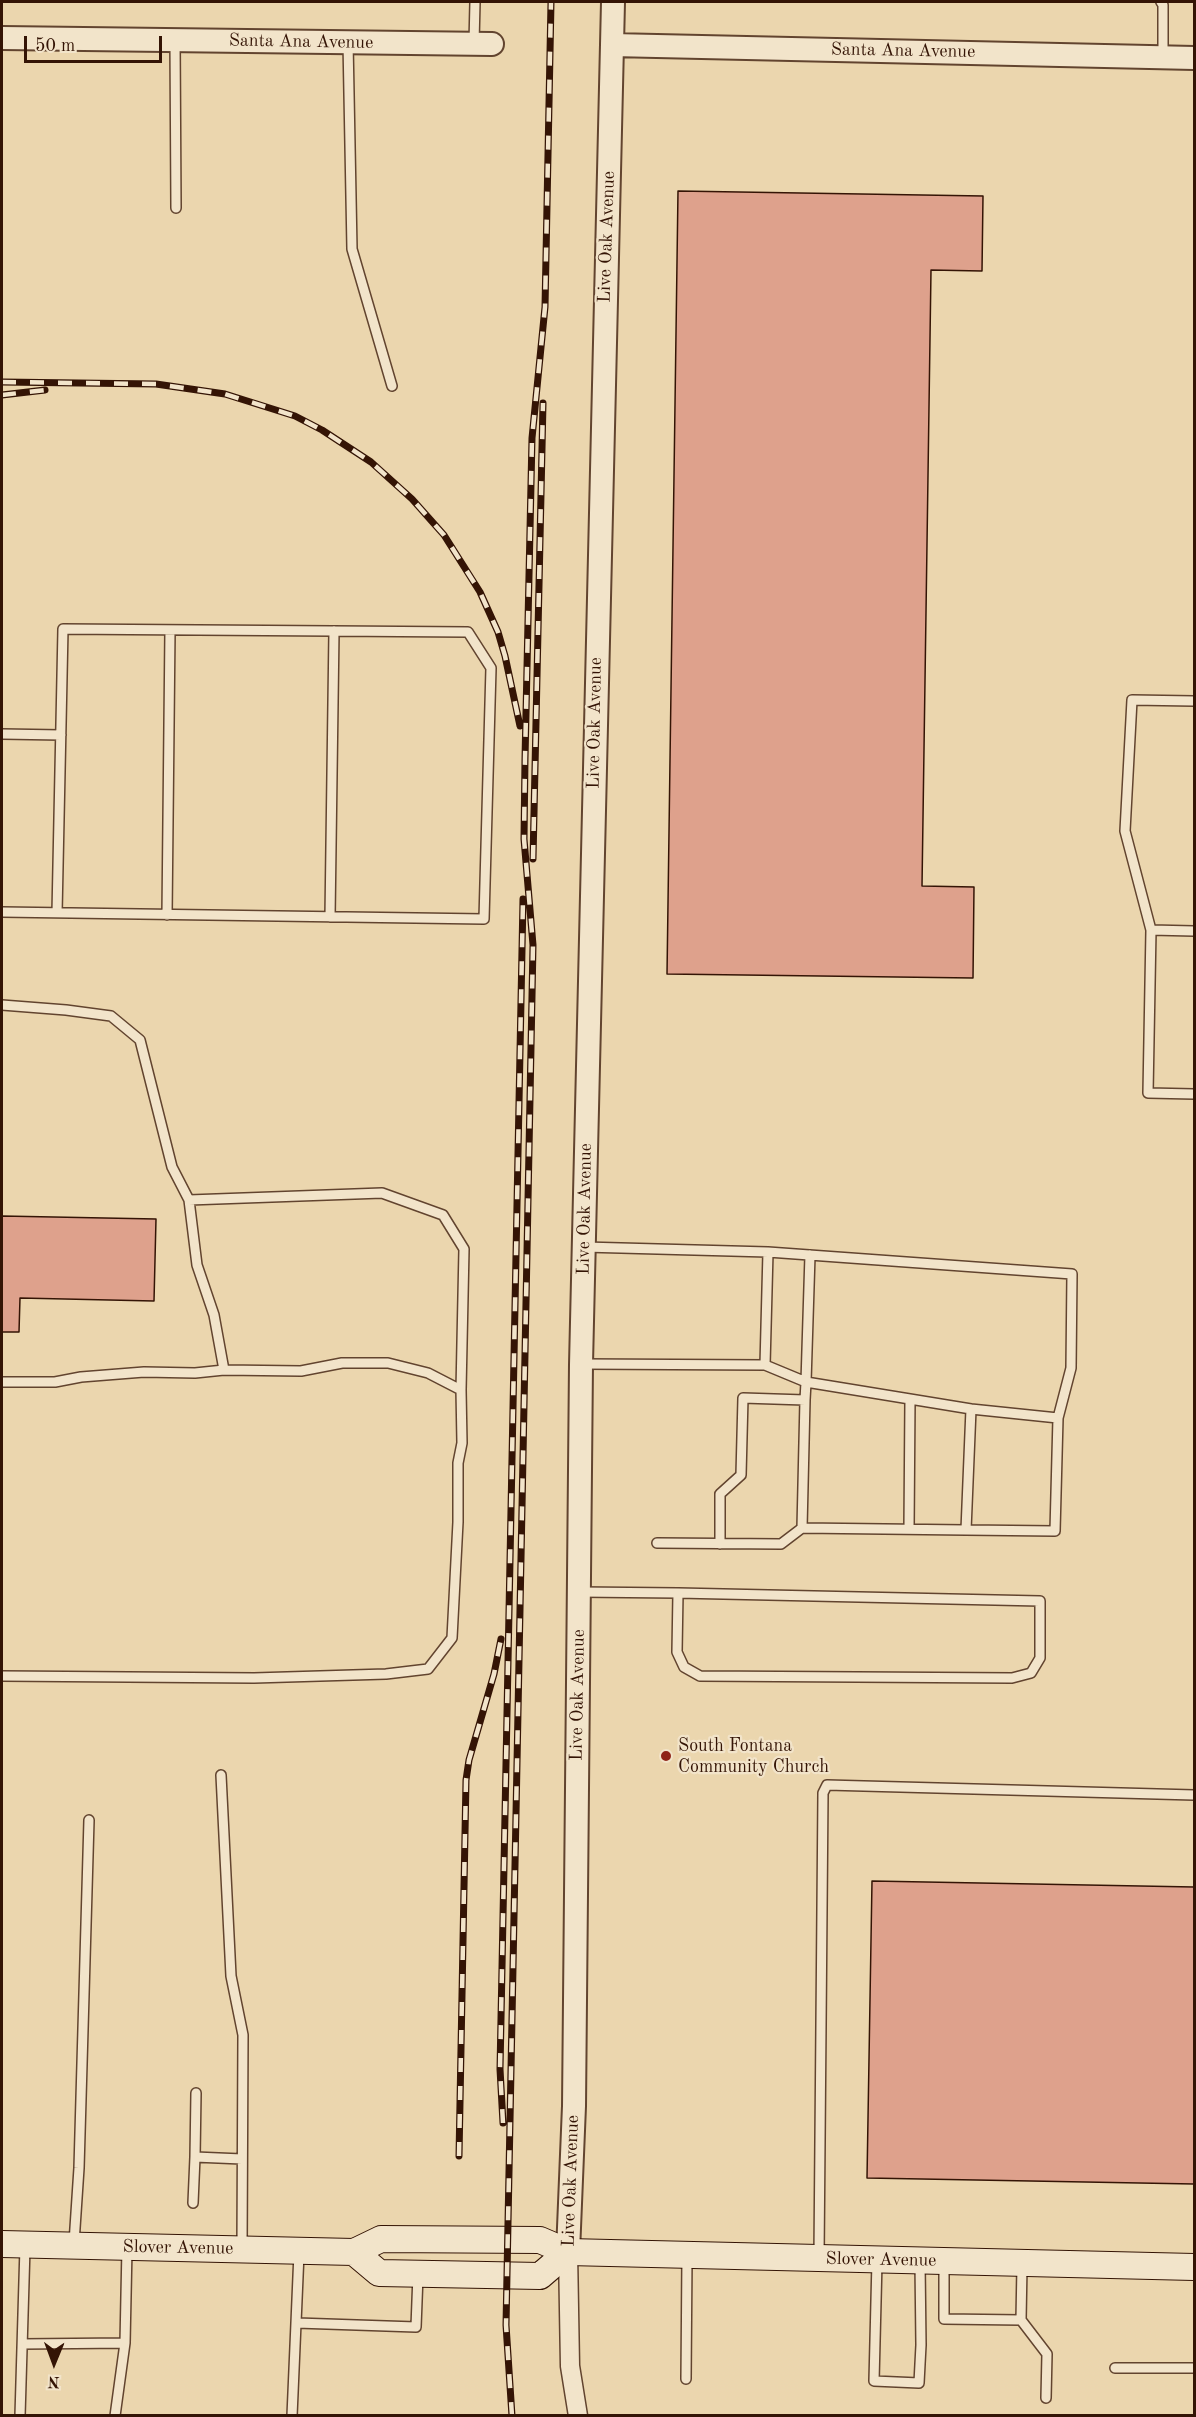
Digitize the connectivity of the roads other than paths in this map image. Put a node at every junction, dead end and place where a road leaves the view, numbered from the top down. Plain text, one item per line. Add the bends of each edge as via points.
1 (475, 2) edge
2 (613, 2) edge
3 (1163, 2) edge
4 (2, 38) edge
5 (175, 40) junction
6 (348, 42) junction
7 (483, 44) joint
8 (612, 45) junction
9 (1163, 57) junction
10 (1194, 58) edge
11 (176, 208) dead end
12 (392, 386) dead end
13 (170, 630) junction
14 (334, 631) junction
15 (1194, 701) edge
16 (2, 734) edge
17 (61, 735) junction
18 (2, 912) edge
19 (57, 913) junction
20 (167, 915) junction
21 (330, 917) junction
22 (1151, 930) junction
23 (1194, 931) edge
24 (2, 1005) edge
25 (1194, 1094) edge
26 (189, 1200) junction
27 (584, 1247) junction
28 (768, 1252) junction
29 (810, 1255) junction
30 (581, 1364) junction
31 (765, 1365) junction
32 (224, 1370) junction
33 (2, 1382) edge
34 (806, 1382) junction
35 (461, 1389) junction
36 (910, 1399) junction
37 (805, 1400) junction
38 (971, 1409) junction
39 (1058, 1418) junction
40 (802, 1528) junction
41 (909, 1529) junction
42 (966, 1530) junction
43 (657, 1543) dead end
44 (720, 1544) junction
45 (579, 1592) junction
46 (678, 1593) junction
47 (2, 1676) edge
48 (221, 1775) dead end
49 (1194, 1795) edge
50 (89, 1820) dead end
51 (196, 2093) dead end
52 (195, 2157) junction
53 (242, 2159) junction
54 (192, 2203) dead end
55 (13, 2244) edge
56 (73, 2246) junction
57 (128, 2247) junction
58 (242, 2249) junction
59 (299, 2250) junction
60 (354, 2252) junction
61 (568, 2252) junction
62 (687, 2255) junction
63 (819, 2258) junction
64 (877, 2260) junction
65 (932, 2261) junction
66 (1022, 2263) junction
67 (1194, 2268) edge
68 (418, 2274) junction
69 (1021, 2320) junction
70 (297, 2323) junction
71 (23, 2343) junction
72 (125, 2343) junction
73 (1114, 2368) dead end
74 (1194, 2368) edge
75 (686, 2379) dead end
76 (1046, 2398) dead end
77 (20, 2415) edge
78 (115, 2415) edge
79 (292, 2415) edge
80 (578, 2415) edge

1 - 7 lane
2 - 8 street, Live Oak Avenue
3 - 9 lane
4 - 5 street, Santa Ana Avenue
5 - 6 street, Santa Ana Avenue
5 - 11 lane
6 - 7 street, Santa Ana Avenue
6 - 12 lane via 352,249
8 - 9 street, Santa Ana Avenue
8 - 27 street, Live Oak Avenue
9 - 10 street, Santa Ana Avenue
13 - 14 lane
13 - 17 lane via 63,629
13 - 20 lane
14 - 21 lane
14 - 21 lane via 468,632 491,668 484,920
15 - 22 lane via 1132,700 1125,831
16 - 17 lane
17 - 19 lane
18 - 19 lane
19 - 20 lane
20 - 21 lane
22 - 23 lane
22 - 25 lane via 1148,1093
24 - 26 lane via 111,1016 140,1040 172,1167
26 - 32 lane via 197,1265 214,1315
26 - 35 lane via 382,1193 442,1215 464,1250
27 - 28 lane
27 - 30 street, Live Oak Avenue
28 - 29 lane
28 - 31 lane
29 - 34 lane
29 - 39 lane via 1072,1274 1071,1368
30 - 31 lane
30 - 45 street, Live Oak Avenue
31 - 34 lane
32 - 33 lane
32 - 35 lane via 301,1371 342,1363 388,1363 428,1373
34 - 36 lane
34 - 37 lane
35 - 47 lane via 452,1638 428,1670 266,1678
36 - 38 lane
36 - 41 lane
37 - 40 lane
37 - 44 lane via 743,1398 741,1475 720,1494
38 - 39 lane
38 - 42 lane
39 - 42 lane via 1055,1532
40 - 41 lane
40 - 44 lane via 781,1544
41 - 42 lane
43 - 44 lane
45 - 46 lane
45 - 61 street, Live Oak Avenue via 574,2106
46 - 46 lane via 677,1652 684,1667 700,1676 1012,1678 1031,1673 1040,1658 1041,1600
48 - 53 lane via 231,1976 243,2035
49 - 63 lane via 827,1785 823,1793
50 - 56 lane via 79,2168
51 - 52 lane
52 - 53 lane
52 - 54 lane
53 - 58 lane
55 - 56 main road, Slover Avenue
55 - 71 lane
56 - 57 main road, Slover Avenue
57 - 58 main road, Slover Avenue
57 - 72 lane
58 - 59 main road, Slover Avenue
59 - 60 main road, Slover Avenue
59 - 70 lane
60 - 61 main road, Slover Avenue via 381,2239 540,2241
60 - 68 main road via 379,2273
61 - 62 main road, Slover Avenue
61 - 68 main road via 540,2276
61 - 80 street, Live Oak Avenue via 570,2366
62 - 63 main road, Slover Avenue
62 - 75 lane
63 - 64 main road, Slover Avenue
64 - 65 main road, Slover Avenue
64 - 65 lane via 874,2381 919,2383
65 - 66 main road, Slover Avenue
65 - 69 lane via 944,2319
66 - 67 main road, Slover Avenue
66 - 69 lane
68 - 70 lane via 416,2327
69 - 76 lane via 1047,2354
70 - 79 lane
71 - 72 lane
71 - 77 lane
72 - 78 lane
73 - 74 lane

